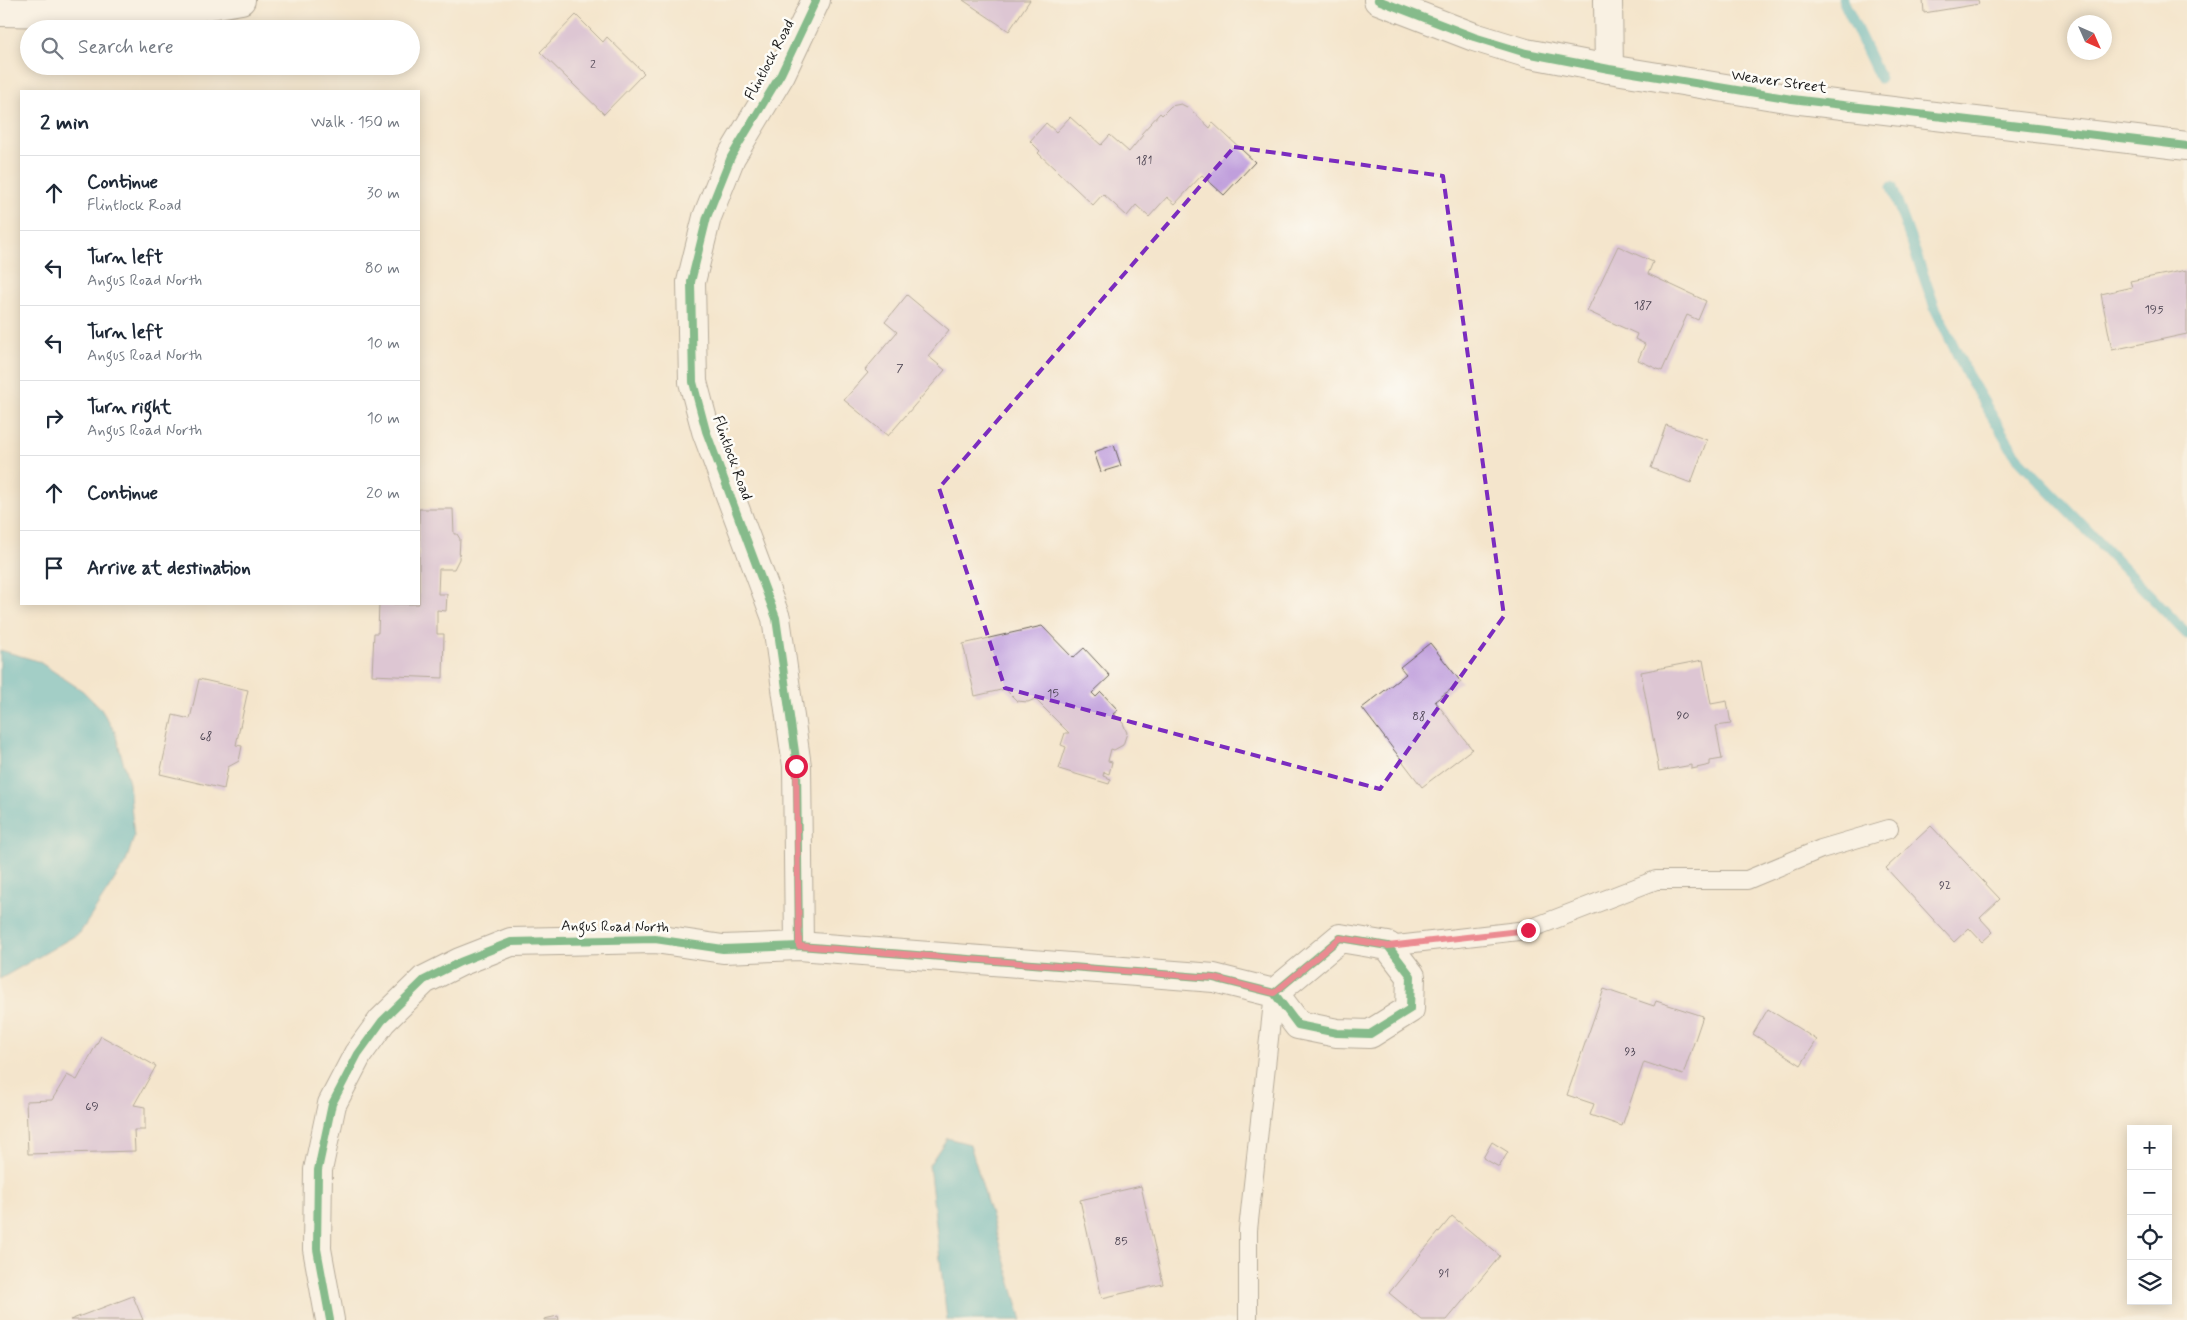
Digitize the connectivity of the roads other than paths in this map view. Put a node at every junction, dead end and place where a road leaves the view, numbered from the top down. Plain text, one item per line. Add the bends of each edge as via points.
1 (241, 0) edge
2 (816, 0) edge
3 (1378, 0) edge
4 (1608, 0) edge
5 (0, 12) edge
6 (1609, 70) junction
7 (2187, 146) edge
8 (1889, 829) dead end
9 (799, 946) junction
10 (1388, 946) junction
11 (1274, 993) junction
12 (330, 1320) edge
13 (1248, 1320) edge

1 - 5 street via 206,7 112,14
2 - 9 street, Flintlock Road via 781,74 731,156 707,217 691,282 693,382 706,431 776,618 796,766
3 - 6 street, Weaver Street via 1526,53
4 - 6 street
6 - 7 street, Weaver Street via 1792,99
8 - 10 lane via 1822,849 1747,880 1656,880 1528,930
9 - 11 street, Angus Road North via 1214,978
9 - 12 street, Angus Road North via 723,949 654,938 511,942 424,980 382,1021 358,1054 332,1104 318,1170 317,1250
10 - 11 street via 1340,938
10 - 11 street via 1411,976 1410,1009 1370,1034 1337,1033 1298,1025
11 - 13 lane via 1248,1230

